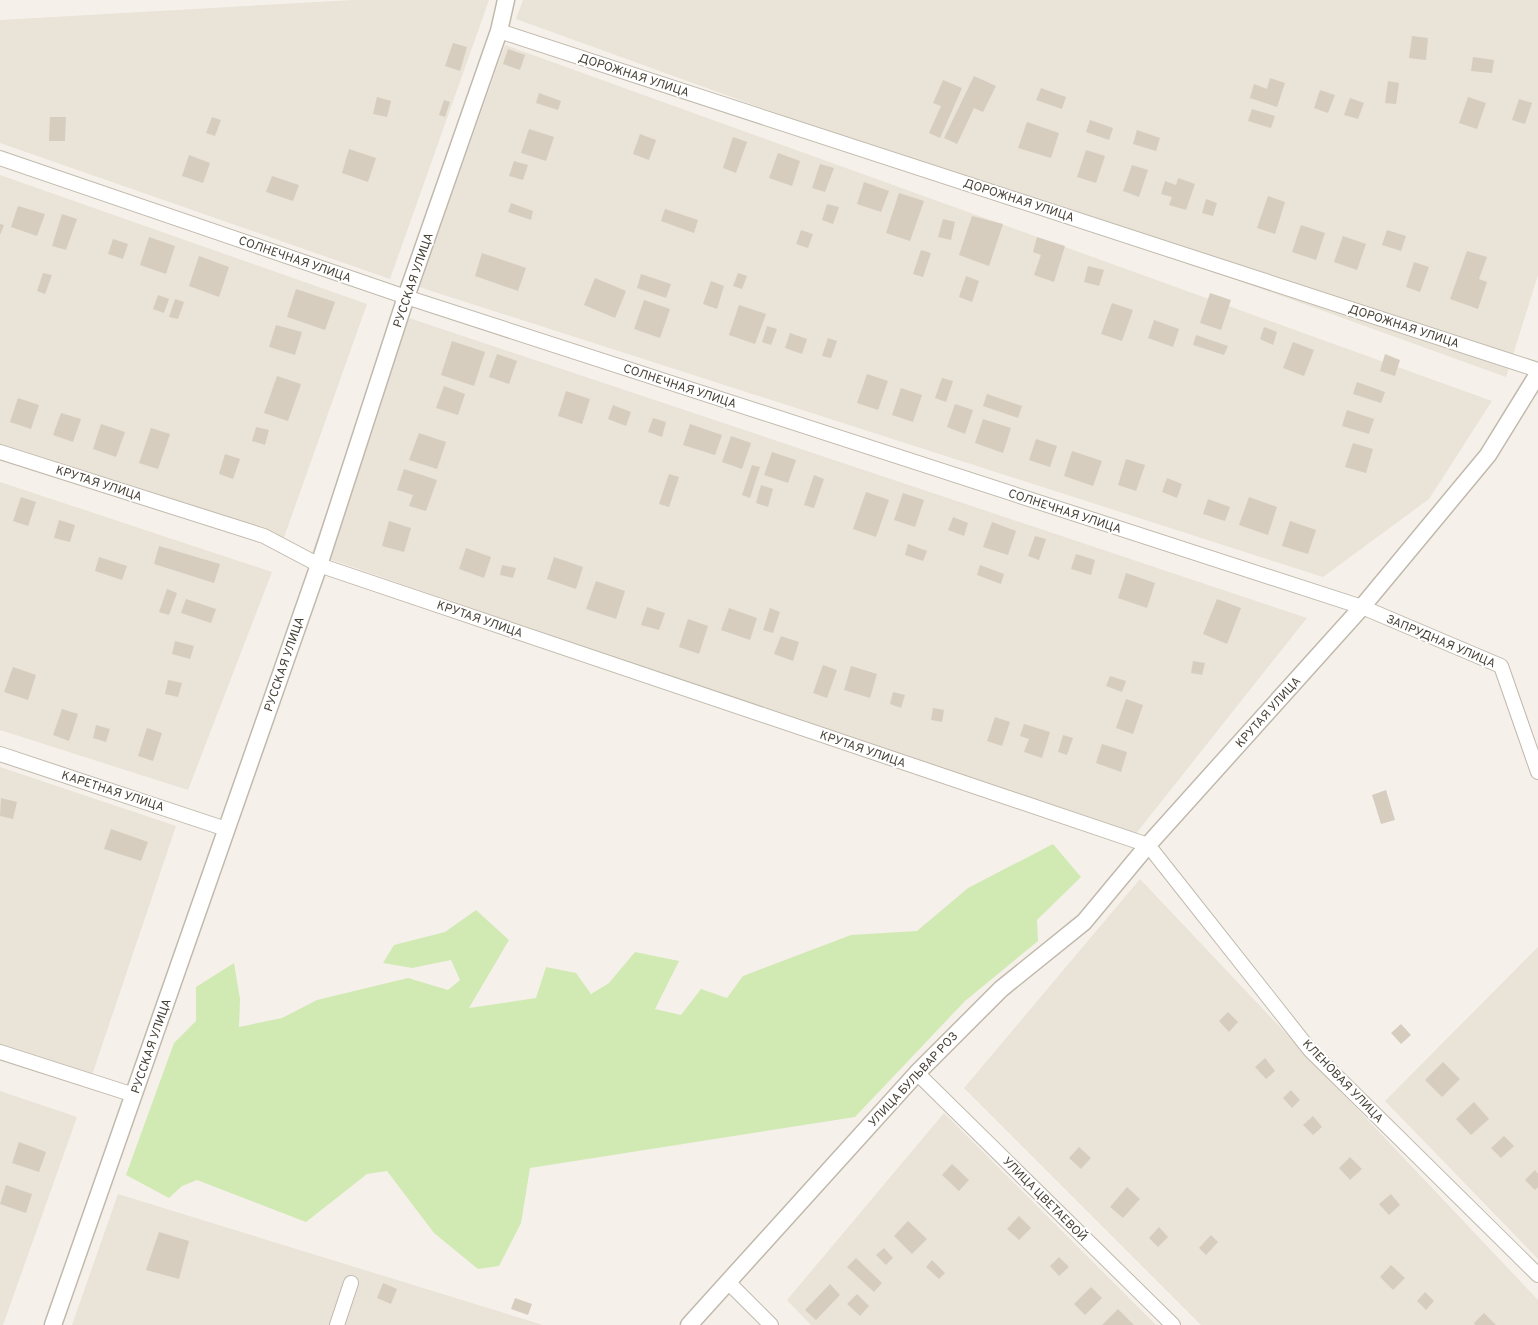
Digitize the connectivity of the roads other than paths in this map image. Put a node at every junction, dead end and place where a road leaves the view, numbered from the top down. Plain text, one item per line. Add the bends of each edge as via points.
1 (506, 0) edge
2 (499, 31) junction
3 (0, 158) edge
4 (406, 298) junction
5 (1538, 370) edge
6 (1538, 374) edge
7 (0, 452) edge
8 (319, 565) junction
9 (1362, 607) junction
10 (0, 754) edge
11 (1538, 772) edge
12 (226, 829) junction
13 (1148, 845) junction
14 (0, 1052) edge
15 (917, 1073) junction
16 (134, 1094) junction
17 (1538, 1275) edge
18 (728, 1282) junction
19 (351, 1283) dead end
20 (53, 1325) edge
21 (337, 1325) edge
22 (689, 1325) edge
23 (772, 1325) edge
24 (1173, 1325) edge

1 - 2 street, РУССКАЯ УЛИЦА
2 - 4 street, РУССКАЯ УЛИЦА
2 - 5 street, ДОРОЖНАЯ УЛИЦА
3 - 4 street, СОЛНЕЧНАЯ УЛИЦА
4 - 8 street, РУССКАЯ УЛИЦА
4 - 9 street, СОЛНЕЧНАЯ УЛИЦА
6 - 9 street, КРУТАЯ УЛИЦА via 1488,455
7 - 8 street, КРУТАЯ УЛИЦА via 264,536
8 - 12 street, РУССКАЯ УЛИЦА
8 - 13 street, КРУТАЯ УЛИЦА
9 - 11 street, ЗАПРУДНАЯ УЛИЦА via 1501,666
9 - 13 street, КРУТАЯ УЛИЦА
10 - 12 street, КАРЕТНАЯ УЛИЦА
12 - 16 street, РУССКАЯ УЛИЦА
13 - 15 street, УЛИЦА БУЛЬВАР РОЗ via 1084,922 1001,988
13 - 17 street, КЛЕНОВАЯ УЛИЦА via 1310,1050
14 - 16 street
15 - 18 street, УЛИЦА БУЛЬВАР РОЗ
15 - 24 street, УЛИЦА ЦВЕТАЕВОЙ
16 - 20 street, РУССКАЯ УЛИЦА
18 - 22 street, УЛИЦА БУЛЬВАР РОЗ
18 - 23 street
19 - 21 street

